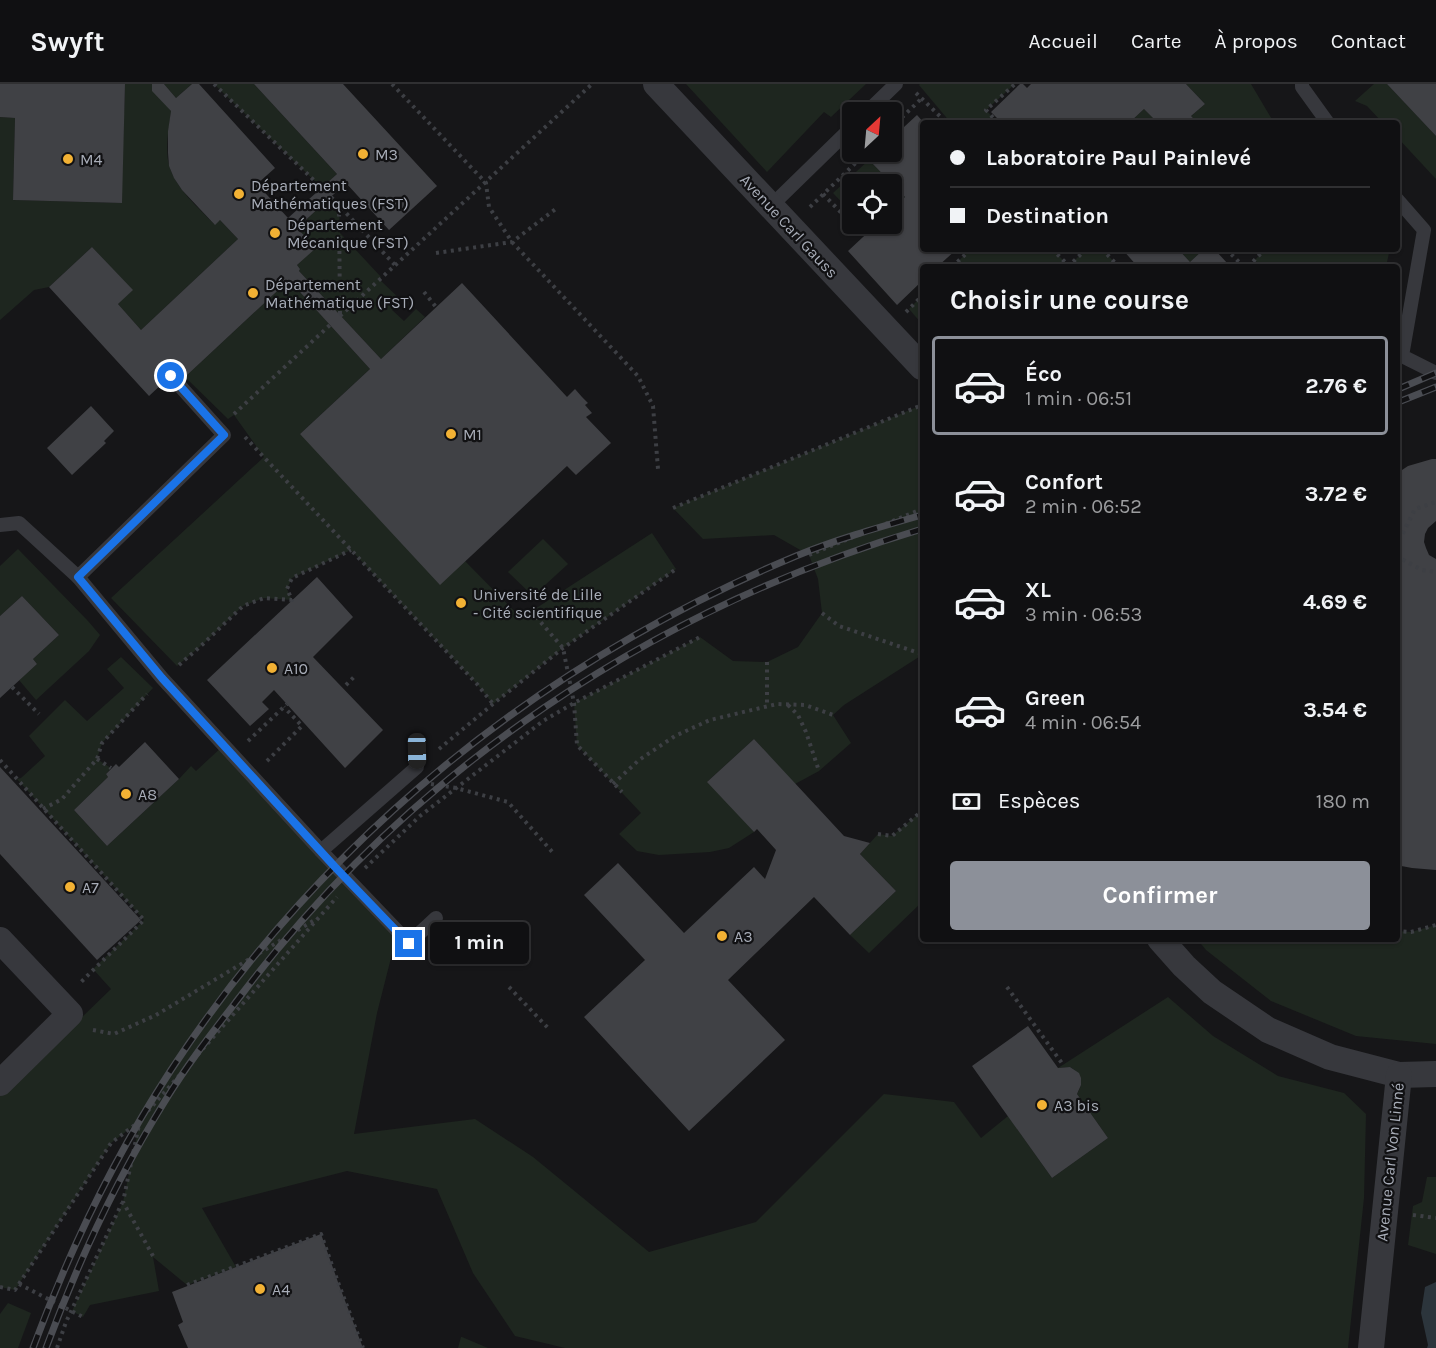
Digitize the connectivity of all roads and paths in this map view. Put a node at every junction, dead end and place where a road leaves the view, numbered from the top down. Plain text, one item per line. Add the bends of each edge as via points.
1 (214, 84) edge
2 (392, 84) edge
3 (592, 84) edge
4 (656, 84) edge
5 (896, 84) edge
6 (1015, 84) edge
7 (1302, 84) edge
8 (914, 91) dead end
9 (921, 99) junction
10 (877, 102) edge
11 (902, 117) edge
12 (944, 120) edge
13 (995, 120) edge
14 (1326, 120) edge
15 (842, 137) edge
16 (857, 162) edge
17 (486, 183) junction
18 (322, 188) dead end
19 (823, 194) junction
20 (331, 196) dead end
21 (1400, 203) edge
22 (339, 206) junction
23 (771, 206) junction
24 (557, 208) dead end
25 (790, 226) junction
26 (864, 236) dead end
27 (512, 242) junction
28 (968, 252) edge
29 (1055, 252) edge
30 (1083, 252) edge
31 (1105, 252) edge
32 (1229, 252) edge
33 (1262, 252) edge
34 (436, 253) dead end
35 (955, 264) edge
36 (1067, 264) edge
37 (1071, 264) edge
38 (1116, 264) edge
39 (1243, 264) edge
40 (1249, 264) edge
41 (394, 265) junction
42 (424, 292) dead end
43 (436, 307) dead end
44 (330, 325) dead end
45 (920, 365) edge
46 (1436, 373) edge
47 (171, 376) dead end
48 (920, 406) edge
49 (223, 424) junction
50 (658, 469) dead end
51 (1436, 502) edge
52 (673, 508) dead end
53 (920, 510) edge
54 (0, 525) edge
55 (1400, 539) edge
56 (351, 550) junction
57 (809, 555) dead end
58 (1400, 558) edge
59 (676, 569) dead end
60 (1436, 572) edge
61 (78, 577) junction
62 (531, 611) dead end
63 (822, 613) dead end
64 (563, 648) junction
65 (920, 653) edge
66 (452, 658) junction
67 (767, 662) dead end
68 (447, 663) dead end
69 (355, 676) dead end
70 (162, 678) junction
71 (346, 685) dead end
72 (12, 687) dead end
73 (493, 704) junction
74 (788, 704) junction
75 (767, 706) junction
76 (39, 714) dead end
77 (833, 715) dead end
78 (417, 751) dead end
79 (233, 755) junction
80 (97, 759) junction
81 (0, 760) edge
82 (417, 767) junction
83 (111, 768) dead end
84 (819, 771) dead end
85 (252, 776) junction
86 (404, 779) junction
87 (613, 783) junction
88 (622, 792) dead end
89 (43, 809) junction
90 (920, 813) edge
91 (878, 834) dead end
92 (321, 851) junction
93 (555, 855) dead end
94 (436, 918) dead end
95 (316, 919) dead end
96 (1436, 925) edge
97 (1400, 931) edge
98 (0, 940) edge
99 (1163, 942) edge
100 (98, 964) dead end
101 (509, 987) dead end
102 (1007, 987) dead end
103 (70, 1014) junction
104 (548, 1028) dead end
105 (1064, 1066) dead end
106 (1436, 1074) edge
107 (1399, 1075) junction
108 (0, 1083) edge
109 (140, 1120) dead end
110 (123, 1202) dead end
111 (19, 1284) junction
112 (187, 1286) dead end
113 (0, 1287) edge
114 (72, 1311) junction
115 (83, 1317) dead end
116 (57, 1348) edge
117 (363, 1348) edge
118 (1371, 1348) edge

1 - 18 path
2 - 17 path
3 - 17 path
4 - 23 street, Avenue Carl Gauss
5 - 10 lane
6 - 13 path via 986,110
7 - 14 lane
8 - 9 path
9 - 11 path
9 - 12 path
15 - 23 lane
16 - 19 path
17 - 27 path via 489,207
17 - 41 path
19 - 25 path
19 - 26 path
20 - 22 path
21 - 46 lane via 1424,230 1402,356
22 - 41 path
22 - 41 path via 340,316
23 - 25 street, Avenue Carl Gauss
24 - 27 path
25 - 45 street, Avenue Carl Gauss
27 - 34 path
27 - 50 path via 638,376 653,406
28 - 35 path
29 - 36 path
30 - 37 path
31 - 38 path
32 - 39 path
33 - 40 path
42 - 43 path
44 - 49 path
47 - 49 lane
48 - 52 path
49 - 56 path
49 - 61 lane via 224,435
51 - 55 path via 1415,509
53 - 57 path
54 - 61 lane via 19,523
56 - 66 path
56 - 70 path via 292,578 287,589 292,600 264,598 243,606
58 - 60 path via 1422,570
59 - 64 path
61 - 70 lane
62 - 64 path
63 - 65 path via 839,626
64 - 73 path
64 - 87 path via 577,745
66 - 68 path
66 - 73 path
67 - 75 path
69 - 71 path
70 - 79 lane
70 - 80 path via 102,743
72 - 76 path
73 - 82 path
74 - 75 path
74 - 77 path via 805,705
74 - 84 path via 802,724
75 - 87 path via 710,720 675,736
78 - 82 lane
79 - 85 lane
79 - 85 path via 285,705 303,726
80 - 83 path
80 - 89 path via 62,799
81 - 89 path
82 - 86 lane
85 - 92 lane
86 - 92 lane
86 - 93 path via 508,802
87 - 88 path
89 - 100 path via 144,920
90 - 91 path via 892,836
92 - 94 lane via 409,944
95 - 103 path via 156,1015 114,1034 89,1030
96 - 97 path
98 - 103 street
99 - 107 street, Avenue Carl Von Linné via 1212,992 1268,1030 1330,1056
101 - 104 path
102 - 105 path
103 - 108 street
106 - 107 street
107 - 118 street, Avenue Carl Von Linné
109 - 111 path via 111,1143
110 - 114 path
111 - 113 path via 15,1290
111 - 114 path
112 - 117 path via 321,1234
114 - 115 path
114 - 116 path

